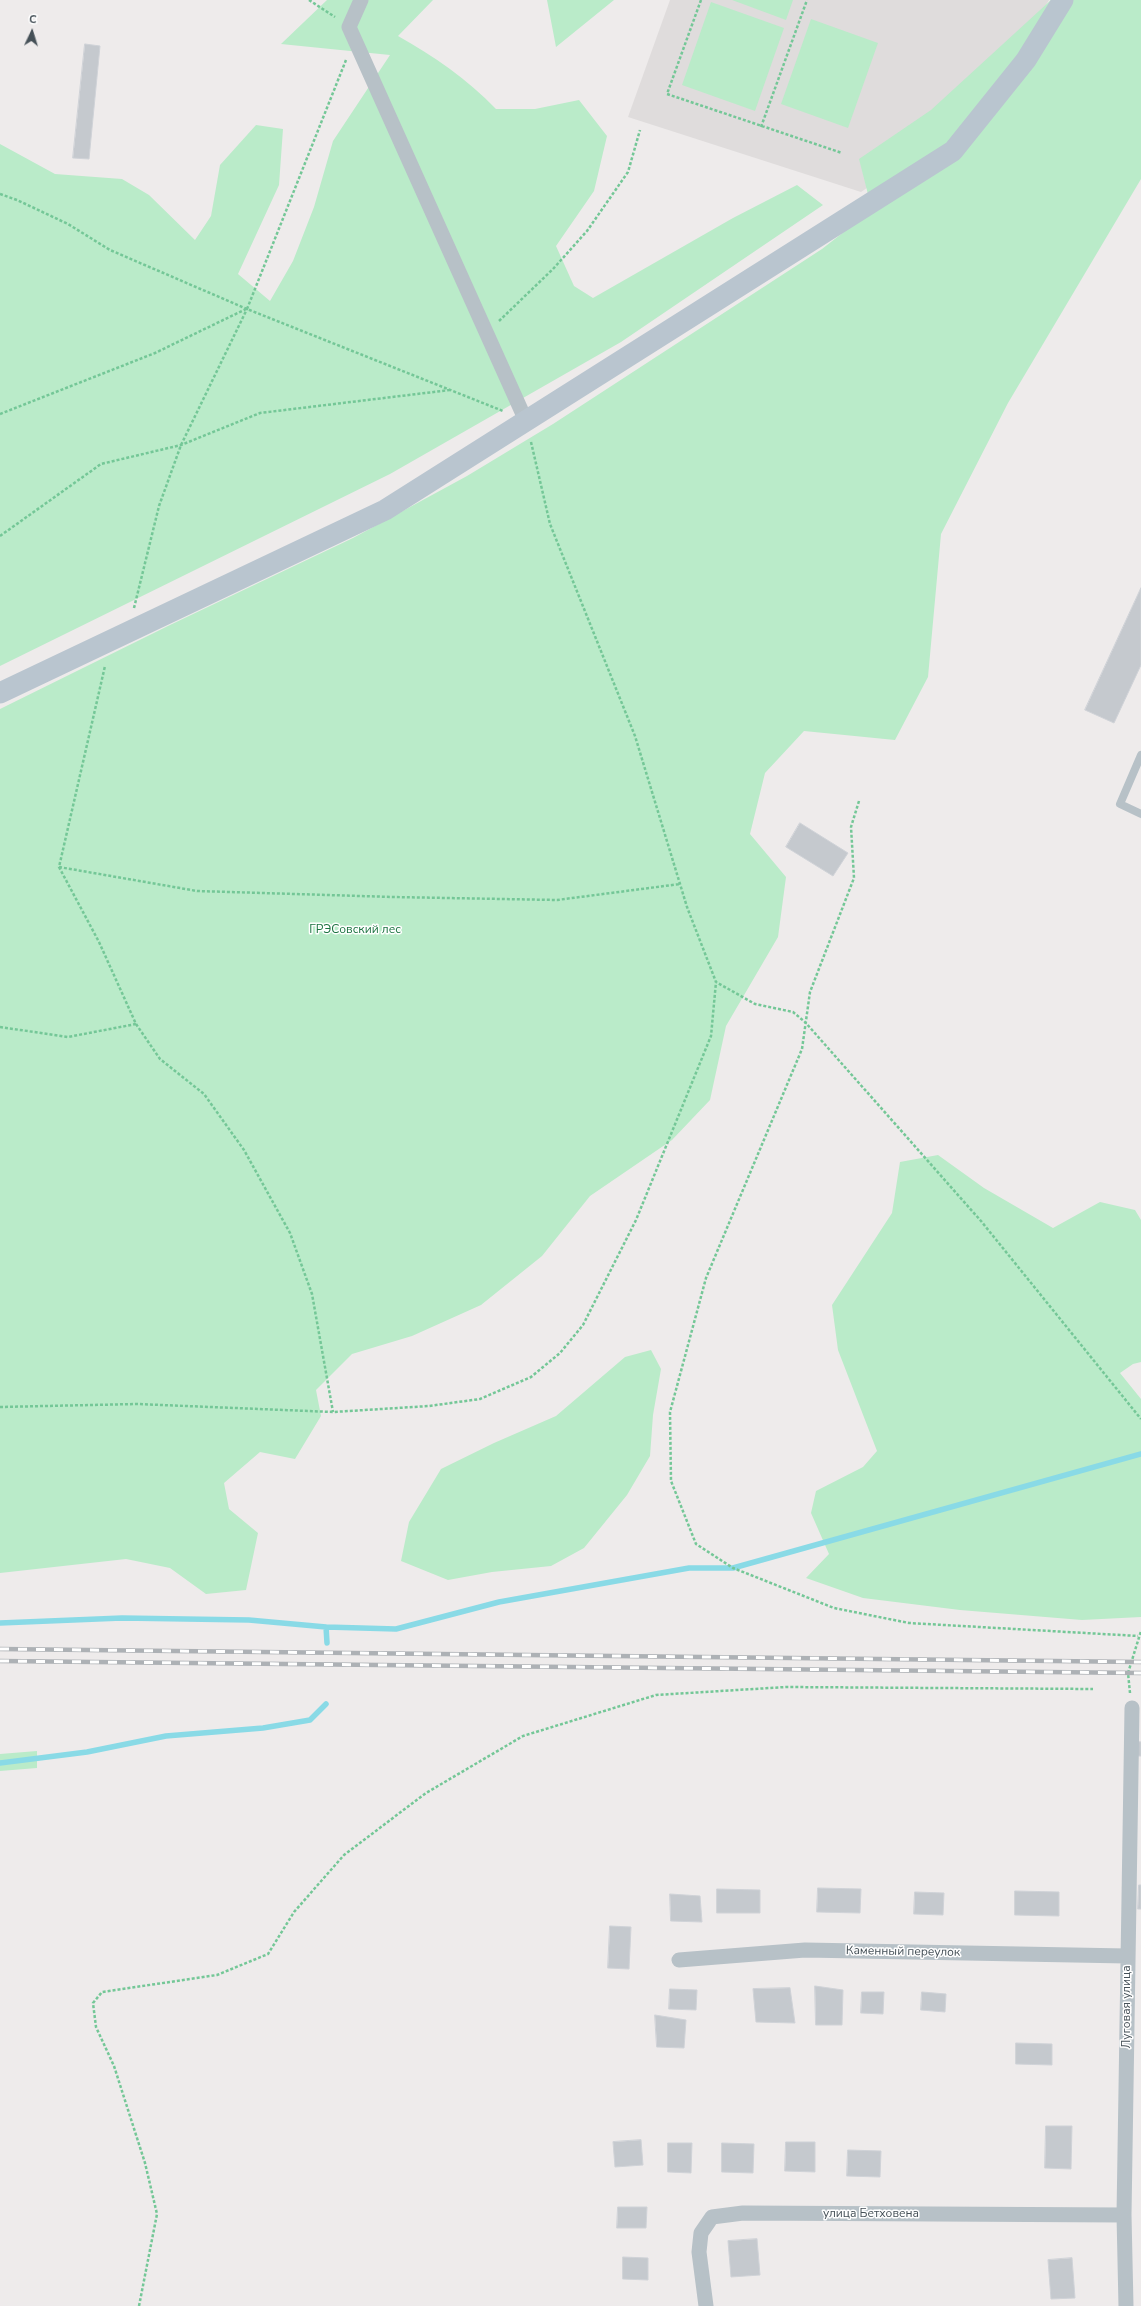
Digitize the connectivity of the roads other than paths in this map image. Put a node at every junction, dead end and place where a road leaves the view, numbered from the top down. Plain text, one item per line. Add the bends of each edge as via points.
1 (361, 0) edge
2 (1063, 0) edge
3 (526, 420) junction
4 (0, 693) edge
5 (1141, 755) edge
6 (1141, 814) edge
7 (1132, 1708) road end
8 (1127, 1956) junction
9 (679, 1960) dead end
10 (1134, 2009) edge
11 (1124, 2215) junction
12 (706, 2306) edge
13 (1126, 2306) edge

1 - 3 street via 348,26
2 - 3 main road via 1026,60 953,151
3 - 4 main road via 385,510
5 - 6 lane via 1120,804
7 - 8 street, Луговая улица
8 - 9 street, Каменный переулок via 805,1950
8 - 10 street, Луговая улица
10 - 11 street, Луговая улица
11 - 12 street, улица Бетховена via 743,2213 712,2217 701,2233 699,2252
11 - 13 street, Луговая улица

